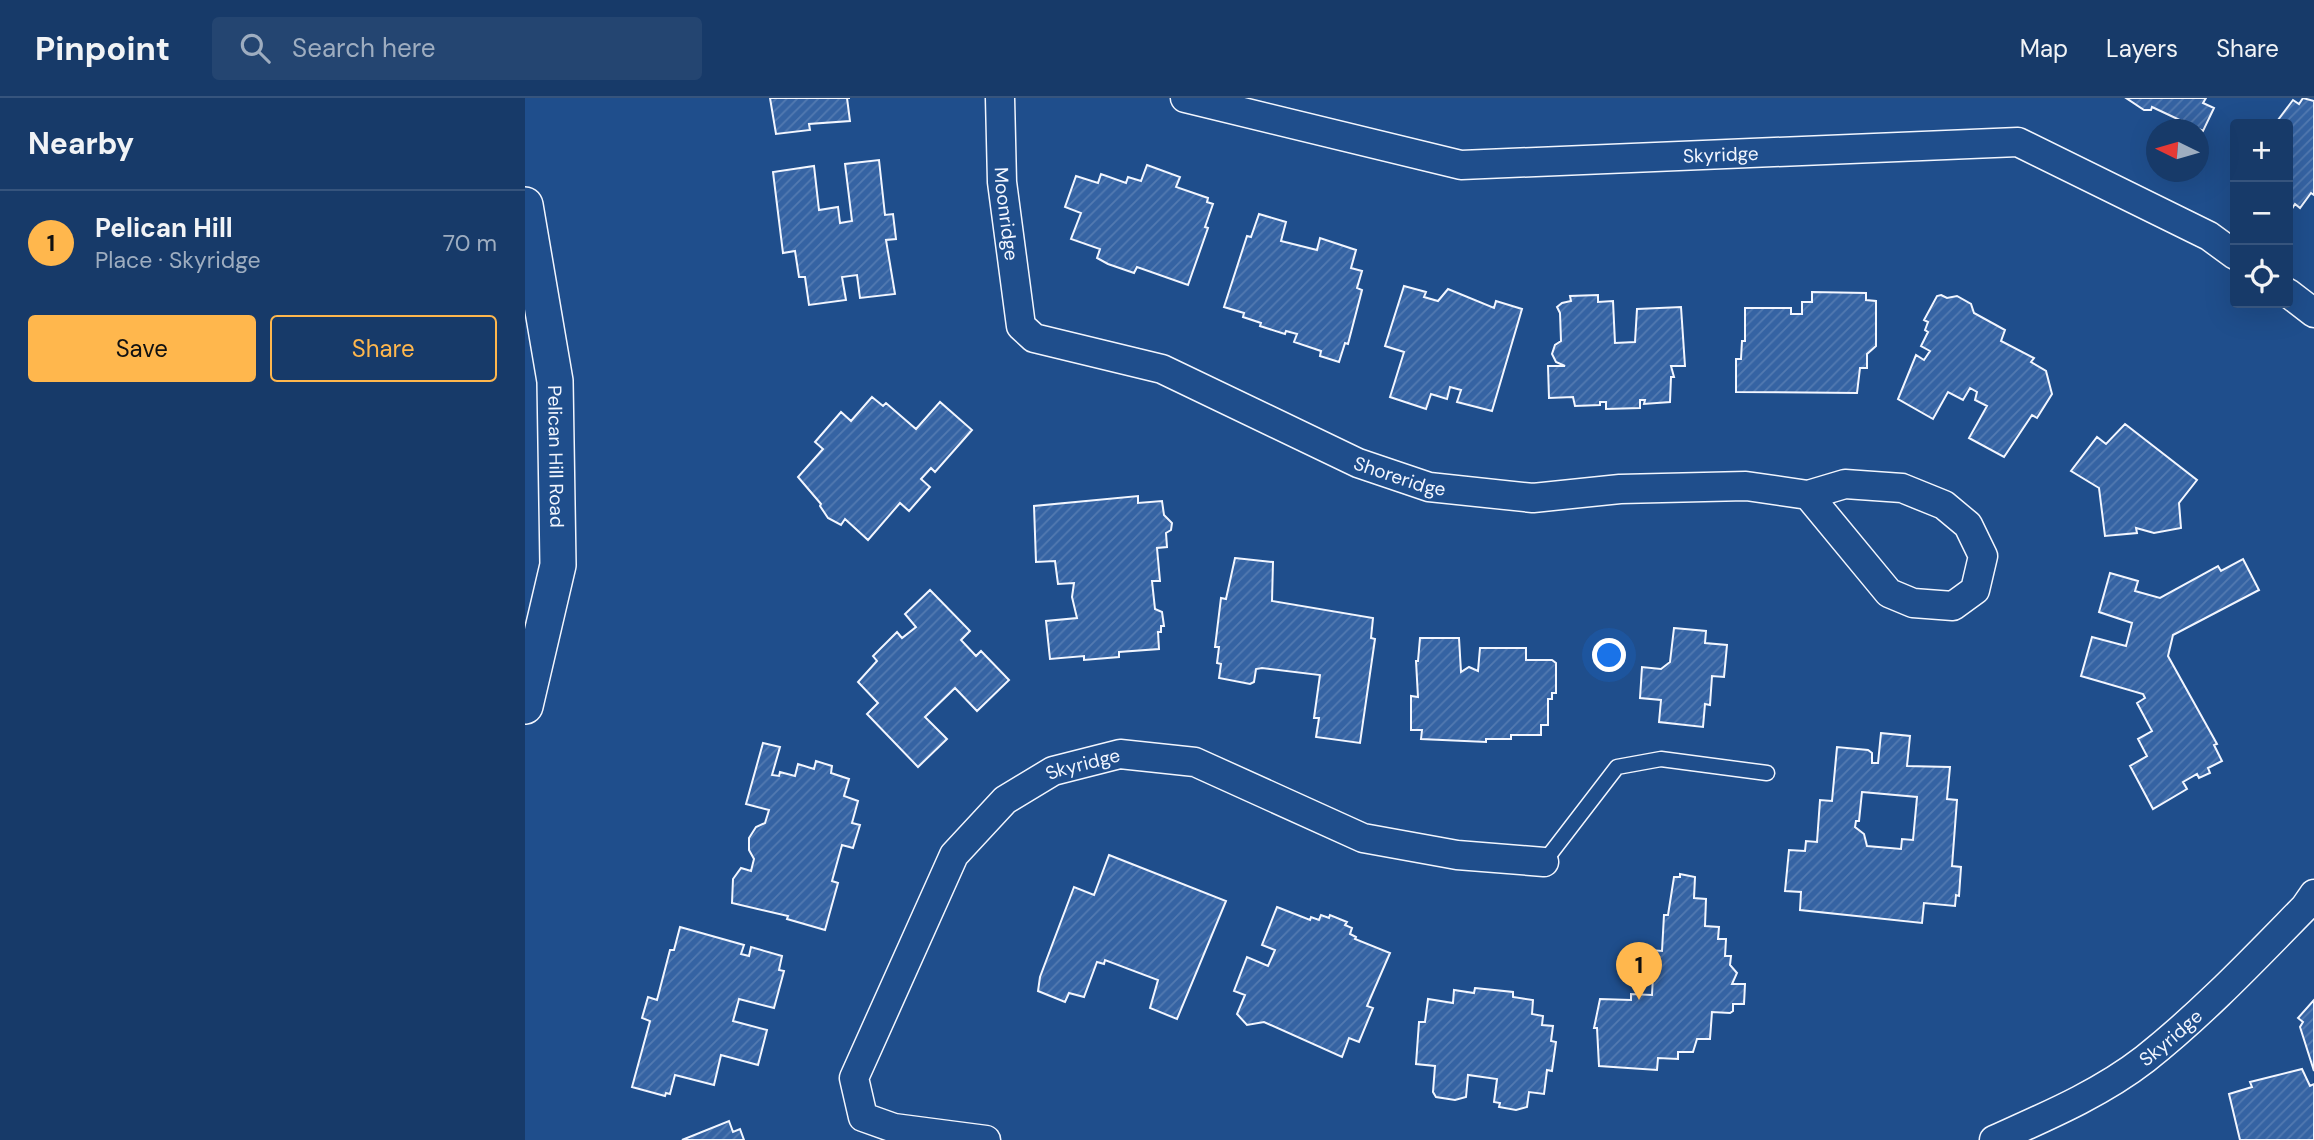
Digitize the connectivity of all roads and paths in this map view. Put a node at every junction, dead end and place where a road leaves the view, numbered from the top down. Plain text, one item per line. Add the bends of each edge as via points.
1 (1000, 98) edge
2 (1185, 98) edge
3 (525, 205) edge
4 (2230, 251) edge
5 (2293, 297) edge
6 (2314, 313) edge
7 (1021, 326) joint
8 (1808, 495) junction
9 (525, 706) edge
10 (1767, 773) dead end
11 (1544, 862) joint
12 (2314, 894) edge
13 (986, 1140) edge
14 (1994, 1140) edge

1 - 7 street, Moonridge via 1002,182
2 - 4 street, Skyridge via 1461,165 2018,142 2209,236
3 - 9 street, Pelican Hill Road via 555,381 558,565
5 - 6 street
7 - 8 street, Shoreridge via 1034,338 1161,369 1358,463 1429,487 1533,498 1620,489 1746,486
8 - 8 street, Shoreridge via 1845,484 1891,487 1944,505 1968,525 1983,556 1975,590 1953,606 1913,603 1889,593
10 - 11 lane via 1661,759 1617,766
11 - 13 street, Skyridge via 1457,855 1363,838 1195,762 1120,754 1053,771 1005,800 954,855 854,1078 863,1117 894,1128
12 - 14 street, Skyridge via 2229,985 2143,1060 2066,1107

